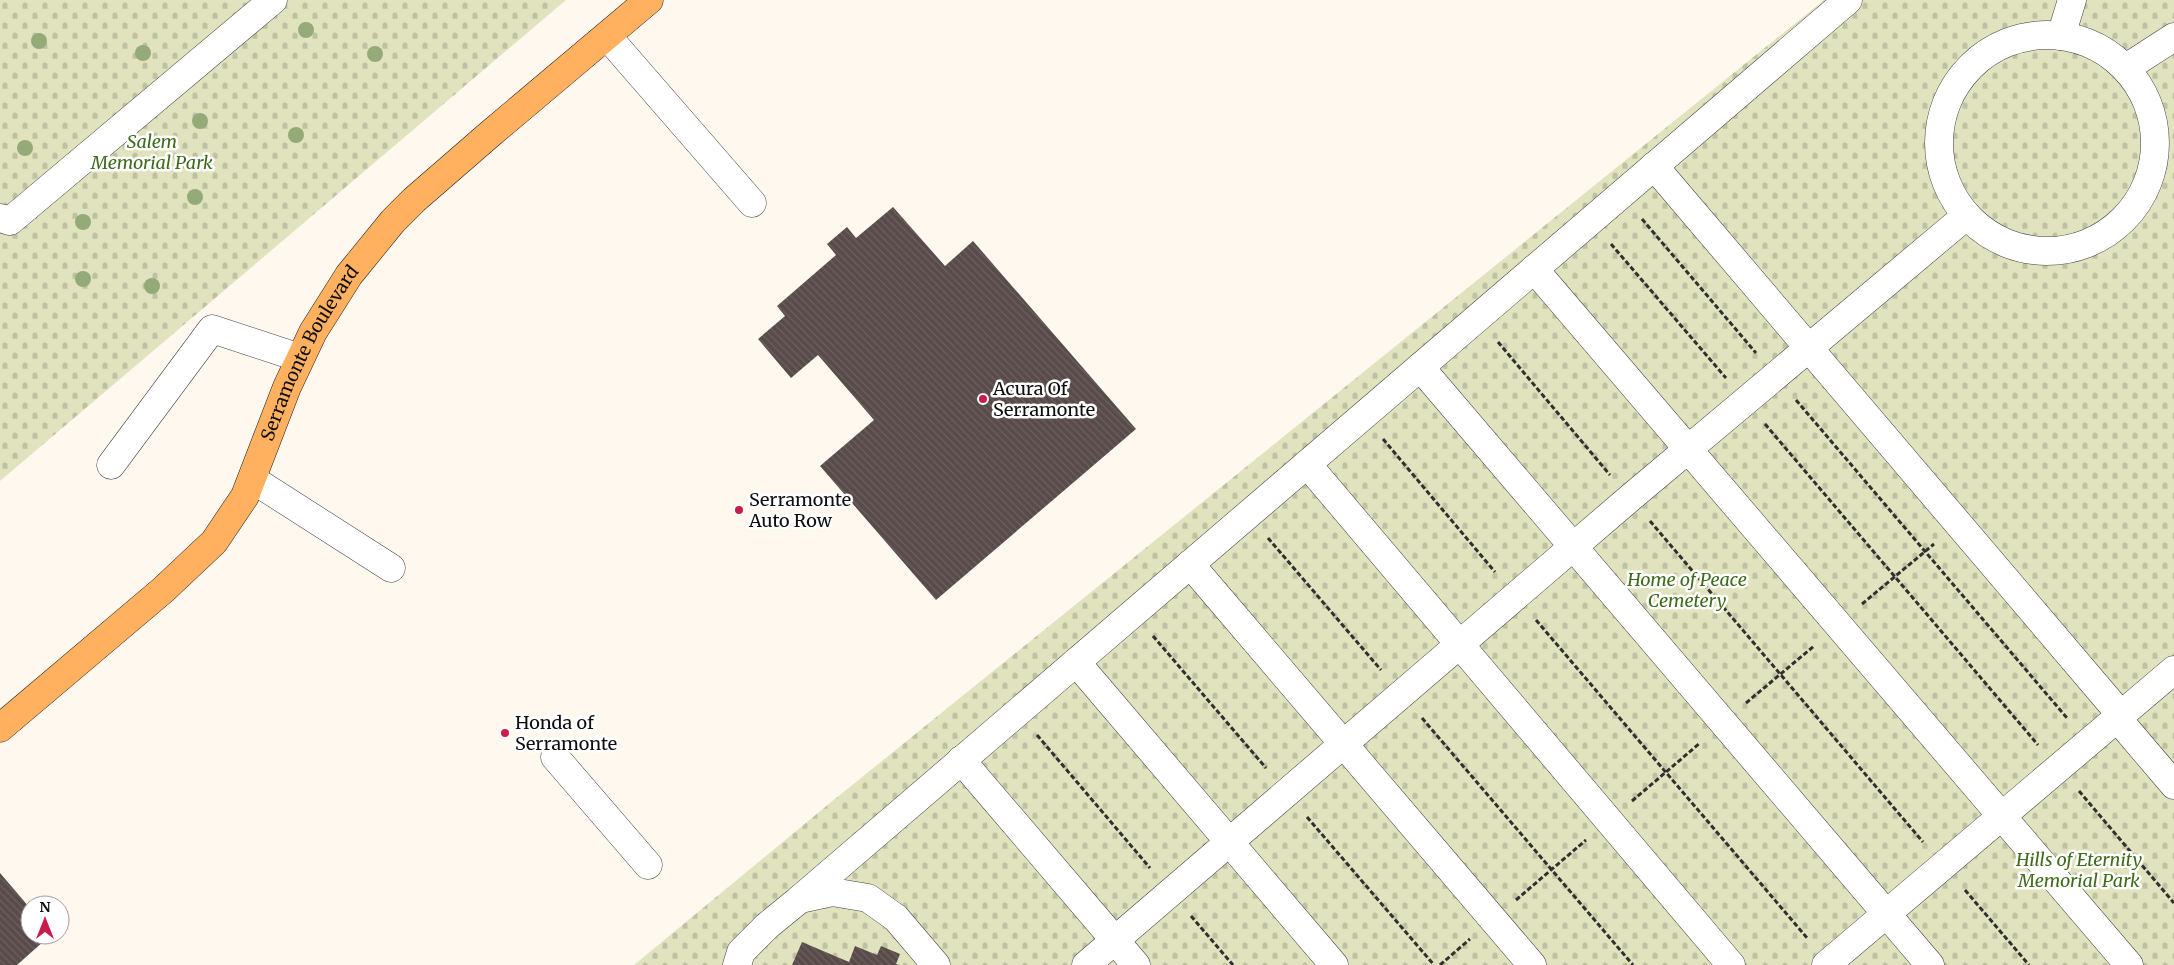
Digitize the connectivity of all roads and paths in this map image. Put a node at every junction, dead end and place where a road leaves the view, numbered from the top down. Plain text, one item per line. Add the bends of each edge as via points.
1 (273, 0) edge
2 (649, 0) edge
3 (1848, 0) edge
4 (2072, 0) edge
5 (607, 36) junction
6 (2061, 36) junction
7 (2174, 36) edge
8 (2126, 68) junction
9 (1654, 166) junction
10 (1621, 194) junction
11 (752, 203) dead end
12 (1966, 216) junction
13 (0, 218) edge
14 (1591, 220) junction
15 (1534, 269) junction
16 (1477, 318) junction
17 (1809, 347) junction
18 (300, 358) junction
19 (1420, 367) junction
20 (1776, 376) junction
21 (1745, 401) junction
22 (1363, 416) junction
23 (1688, 449) junction
24 (1307, 464) junction
25 (111, 465) dead end
26 (252, 479) junction
27 (1630, 498) junction
28 (1248, 514) junction
29 (1574, 546) junction
30 (1190, 564) junction
31 (391, 568) dead end
32 (1516, 596) junction
33 (1459, 644) junction
34 (1076, 662) junction
35 (2174, 670) edge
36 (1401, 694) junction
37 (1017, 712) junction
38 (2119, 716) junction
39 (2069, 721) dead end
40 (0, 728) edge
41 (1343, 743) junction
42 (2040, 746) dead end
43 (555, 757) dead end
44 (961, 760) junction
45 (2174, 785) edge
46 (2075, 787) dead end
47 (2002, 816) junction
48 (1229, 842) junction
49 (1925, 844) dead end
50 (648, 865) dead end
51 (1960, 885) dead end
52 (1171, 892) junction
53 (800, 899) junction
54 (2174, 903) edge
55 (1886, 914) junction
56 (1115, 940) junction
57 (1810, 942) dead end
58 (737, 965) edge
59 (936, 965) edge
60 (1086, 965) edge
61 (1136, 965) edge
62 (1233, 965) edge
63 (1334, 965) edge
64 (1532, 965) edge
65 (1633, 965) edge
66 (1731, 965) edge
67 (1826, 965) edge
68 (1930, 965) edge
69 (2029, 965) edge
70 (2129, 965) edge

1 - 13 lane via 10,221
2 - 5 main road, Serramonte Boulevard
3 - 9 lane
4 - 6 lane
5 - 11 lane
5 - 18 main road, Serramonte Boulevard via 414,200 393,222 341,286
6 - 8 lane via 2085,41 2107,52
6 - 12 lane via 2012,40 1990,50 1970,65 1955,84 1944,106 1938,153 1952,197
7 - 8 lane
8 - 12 lane via 2151,110 2155,134 2154,160 2148,185 2135,207 2117,225 2096,240 2072,249 2049,252 2026,250 2004,242 1983,231
9 - 10 lane
9 - 17 lane
10 - 14 lane
10 - 20 path
12 - 17 lane
14 - 15 lane
14 - 21 path
15 - 16 lane
15 - 23 lane
16 - 19 lane
16 - 27 path
17 - 20 lane
17 - 38 lane
18 - 25 lane via 212,329
18 - 26 main road, Serramonte Boulevard
19 - 22 lane
19 - 29 lane
20 - 21 lane
20 - 39 path
21 - 23 lane
21 - 42 path
22 - 24 lane
22 - 32 path
23 - 27 lane
23 - 47 lane
24 - 28 lane
24 - 33 lane
26 - 31 lane
26 - 40 main road, Serramonte Boulevard via 226,526 191,566
27 - 29 lane
27 - 49 path
28 - 30 lane
28 - 36 path
29 - 32 lane
29 - 55 lane
30 - 34 lane
30 - 41 lane
32 - 33 lane
32 - 57 path
33 - 36 lane
33 - 66 lane
34 - 37 lane
34 - 48 lane
35 - 38 lane
36 - 41 lane
36 - 65 path
37 - 44 lane
37 - 52 path
38 - 45 lane
38 - 47 lane
41 - 48 lane
41 - 64 lane
43 - 50 lane
44 - 53 lane
44 - 56 lane
46 - 54 path
47 - 55 lane
47 - 70 lane
48 - 52 lane
48 - 63 lane
51 - 69 path
52 - 56 lane
52 - 62 path
53 - 58 lane via 741,952
53 - 59 lane via 832,892 868,898 896,918
55 - 67 lane
55 - 68 lane
56 - 60 lane
56 - 61 lane

